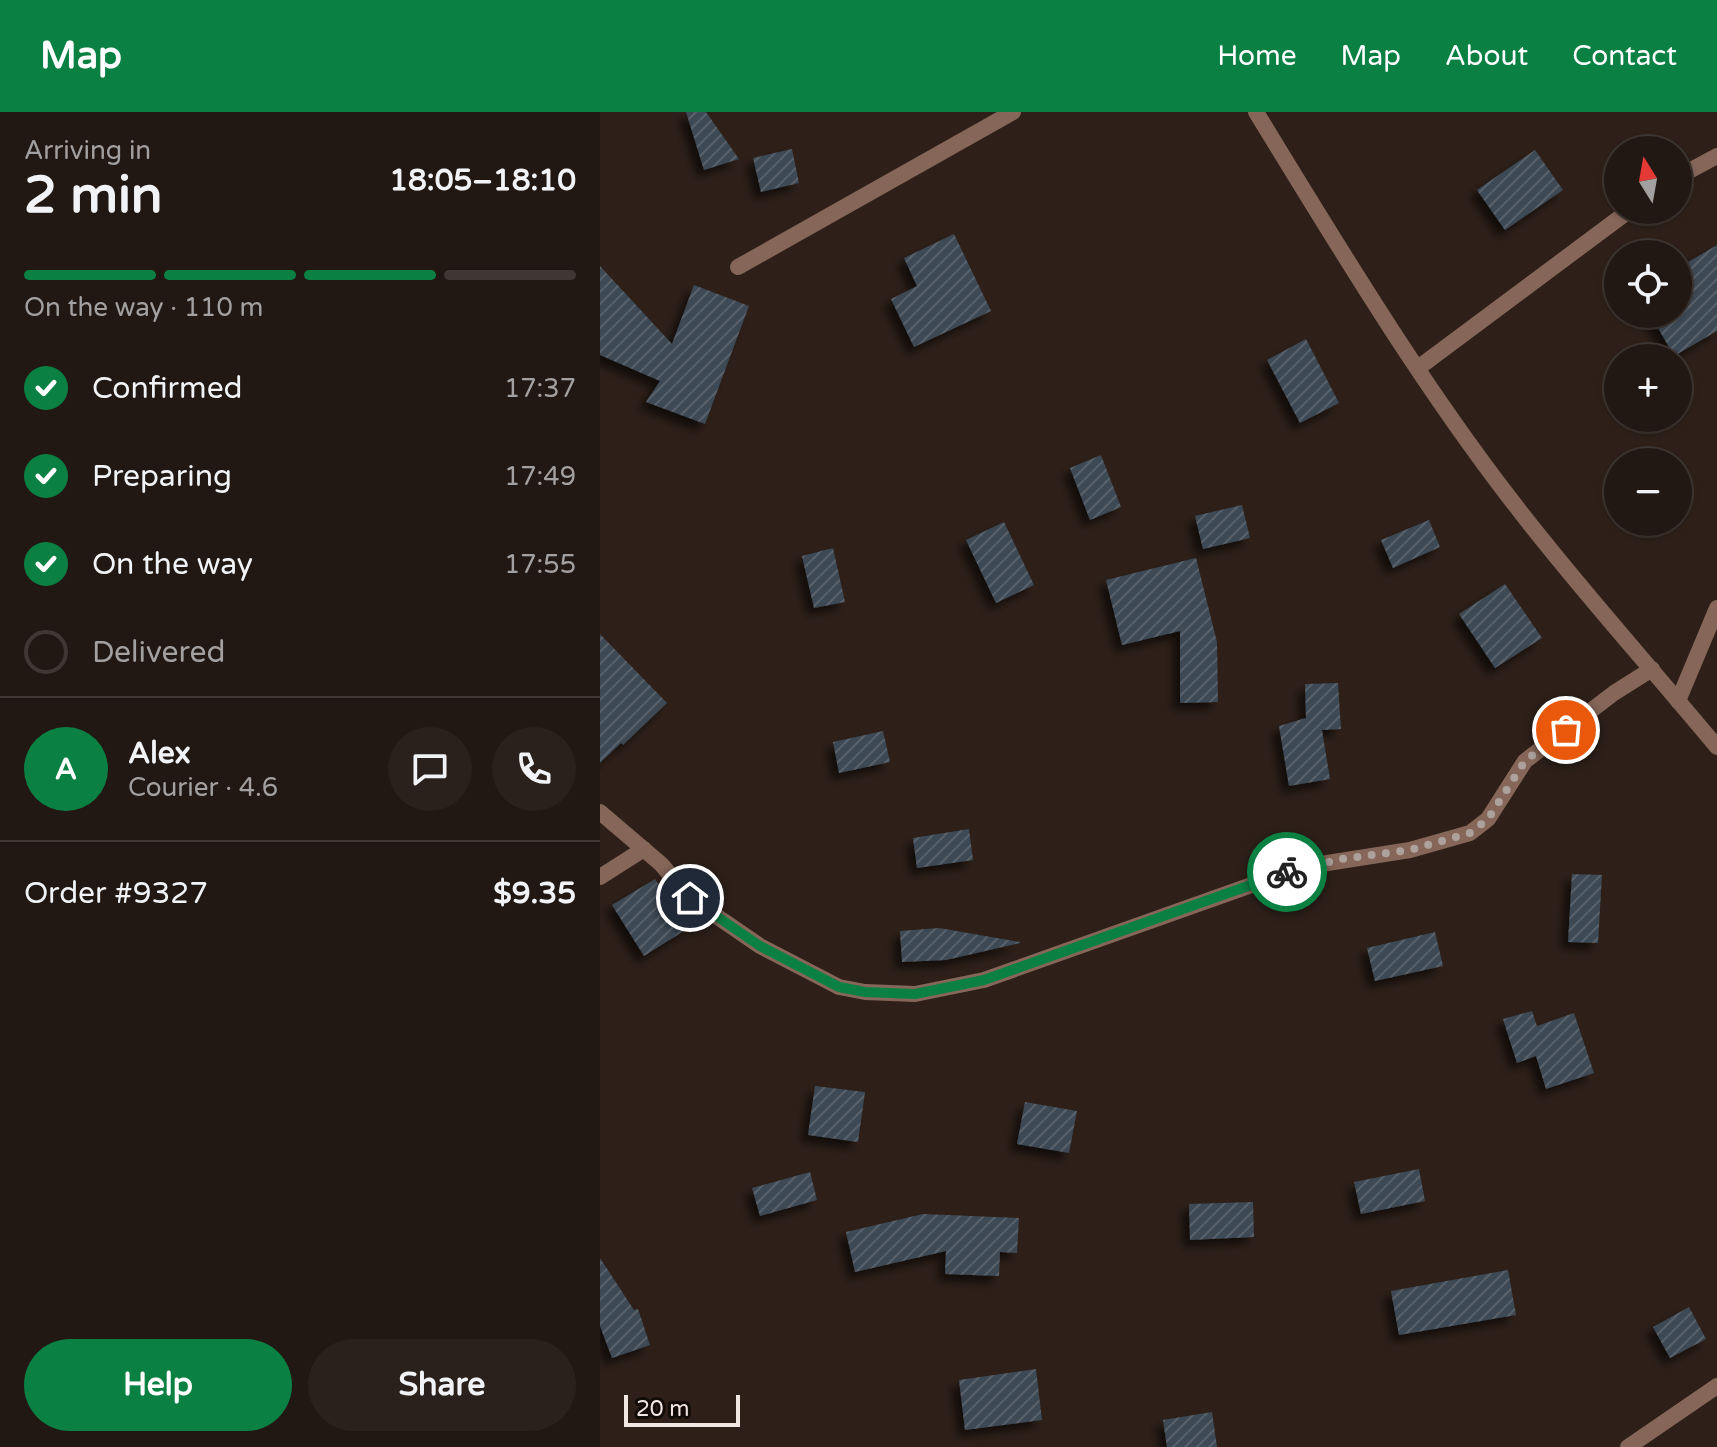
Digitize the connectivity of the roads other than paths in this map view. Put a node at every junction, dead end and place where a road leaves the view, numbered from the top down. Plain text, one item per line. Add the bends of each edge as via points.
1 (1013, 112) edge
2 (1256, 112) edge
3 (1717, 156) edge
4 (1692, 169) edge
5 (1611, 224) edge
6 (738, 267) dead end
7 (1418, 368) junction
8 (1717, 608) edge
9 (1652, 669) junction
10 (1678, 701) junction
11 (1717, 747) edge
12 (600, 812) edge
13 (644, 849) junction
14 (600, 877) edge
15 (1717, 1386) edge
16 (1628, 1447) edge

1 - 6 street
2 - 7 street
3 - 4 street
5 - 7 street
7 - 9 street via 1510,499
8 - 10 street
9 - 10 street
9 - 13 street via 1525,761 1488,819 1470,833 1410,850 1302,867 995,977 915,994 839,987 760,946 690,898
10 - 11 street
12 - 13 street
13 - 14 street
15 - 16 street

